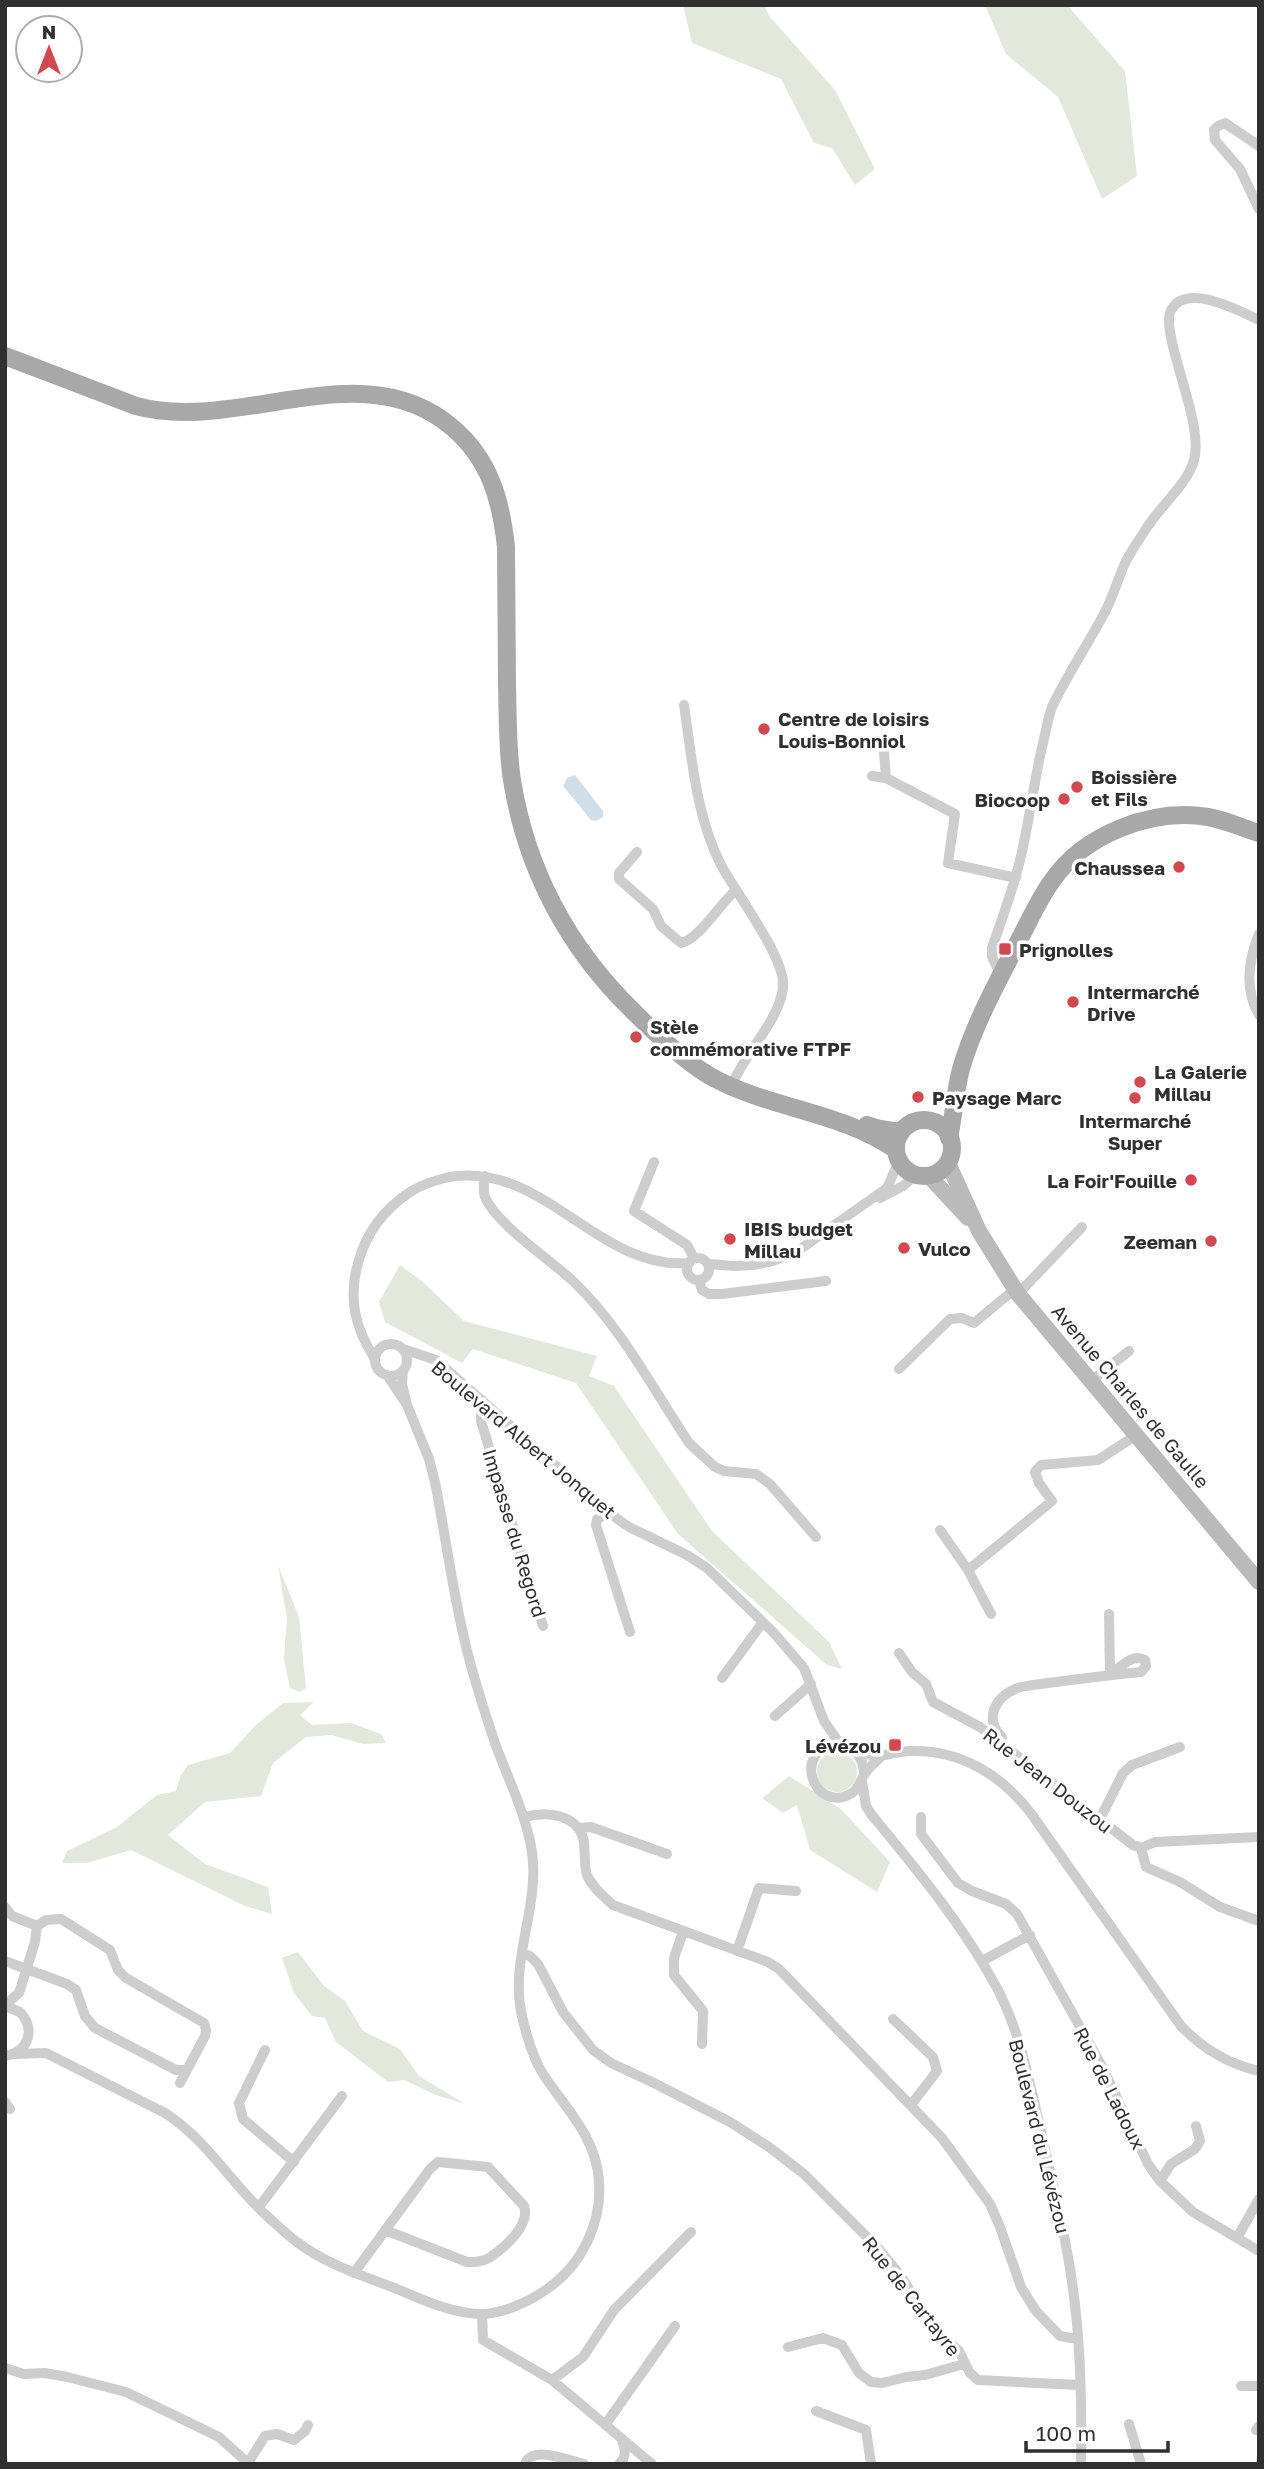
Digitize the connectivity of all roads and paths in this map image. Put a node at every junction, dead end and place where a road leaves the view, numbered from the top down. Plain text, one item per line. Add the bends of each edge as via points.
1 (1259, 146) edge
2 (1259, 209) edge
3 (1259, 320) edge
4 (5, 356) edge
5 (684, 705) dead end
6 (883, 740) dead end
7 (872, 776) dead end
8 (886, 778) junction
9 (1256, 834) edge
10 (637, 852) dead end
11 (1016, 878) junction
12 (735, 891) junction
13 (1259, 934) edge
14 (1000, 975) junction
15 (1259, 1015) edge
16 (733, 1083) junction
17 (957, 1090) junction
18 (934, 1122) junction
19 (901, 1132) junction
20 (949, 1138) junction
21 (897, 1156) junction
22 (654, 1162) dead end
23 (948, 1163) junction
24 (485, 1176) junction
25 (923, 1176) junction
26 (856, 1211) junction
27 (1082, 1227) dead end
28 (979, 1231) junction
29 (690, 1265) junction
30 (709, 1268) junction
31 (699, 1280) junction
32 (826, 1281) dead end
33 (1017, 1292) junction
34 (357, 1326) junction
35 (387, 1345) junction
36 (403, 1349) junction
37 (1129, 1351) dead end
38 (426, 1356) junction
39 (375, 1359) junction
40 (405, 1368) junction
41 (899, 1369) dead end
42 (387, 1375) junction
43 (1091, 1381) junction
44 (481, 1399) junction
45 (407, 1405) junction
46 (1135, 1436) junction
47 (609, 1513) junction
48 (940, 1530) dead end
49 (816, 1537) dead end
50 (968, 1570) junction
51 (1259, 1582) edge
52 (991, 1614) dead end
53 (1109, 1614) dead end
54 (762, 1622) junction
55 (543, 1626) dead end
56 (630, 1632) dead end
57 (899, 1653) dead end
58 (722, 1678) dead end
59 (811, 1684) junction
60 (775, 1716) dead end
61 (824, 1721) junction
62 (840, 1744) junction
63 (1180, 1746) dead end
64 (822, 1749) junction
65 (858, 1754) junction
66 (883, 1755) junction
67 (1027, 1761) junction
68 (863, 1777) junction
69 (845, 1796) junction
70 (866, 1806) junction
71 (525, 1817) junction
72 (921, 1817) dead end
73 (1099, 1821) junction
74 (578, 1828) junction
75 (1259, 1837) edge
76 (1141, 1847) junction
77 (667, 1854) dead end
78 (796, 1891) dead end
79 (5, 1907) edge
80 (1259, 1921) edge
81 (37, 1926) junction
82 (683, 1932) junction
83 (1030, 1935) junction
84 (737, 1951) junction
85 (522, 1953) junction
86 (5, 1961) edge
87 (982, 1961) junction
88 (27, 1969) junction
89 (19, 1993) junction
90 (5, 2006) edge
91 (893, 2020) dead end
92 (27, 2023) junction
93 (702, 2043) dead end
94 (265, 2050) dead end
95 (46, 2053) junction
96 (10, 2055) edge
97 (185, 2070) junction
98 (1259, 2071) edge
99 (180, 2083) dead end
100 (342, 2096) dead end
101 (911, 2105) junction
102 (1196, 2126) dead end
103 (294, 2162) junction
104 (1160, 2181) junction
105 (1259, 2199) edge
106 (259, 2207) junction
107 (385, 2230) junction
108 (691, 2232) dead end
109 (1237, 2238) junction
110 (1259, 2250) edge
111 (354, 2273) junction
112 (482, 2314) junction
113 (675, 2326) dead end
114 (1077, 2339) junction
115 (789, 2347) dead end
116 (964, 2364) junction
117 (5, 2368) edge
118 (552, 2380) junction
119 (1079, 2385) junction
120 (1241, 2386) dead end
121 (1259, 2386) edge
122 (816, 2411) dead end
123 (1129, 2424) dead end
124 (308, 2425) dead end
125 (605, 2425) junction
126 (622, 2440) junction
127 (639, 2454) junction
128 (621, 2462) edge
129 (248, 2463) edge
130 (525, 2464) edge
131 (584, 2464) edge
132 (652, 2464) edge
133 (871, 2464) edge
134 (1081, 2464) edge
135 (1141, 2464) edge

1 - 2 street via 1225,124 1214,130 1215,140 1240,169
3 - 11 street via 1199,298 1172,307 1169,319 1196,456 1127,559 1108,608 1051,710
4 - 16 main road via 156,411 189,413 372,393 419,406 461,435 482,462 500,505 506,547 509,749 516,802 546,891 601,976 646,1024 687,1058 708,1065
5 - 12 street via 703,822
6 - 8 street
7 - 8 street
8 - 11 street via 955,814 948,863
9 - 14 main road via 1225,821 1184,816 1148,820 1107,835 1070,860 1052,880
10 - 12 street via 619,879 653,909 661,926 681,943 695,935
11 - 14 street via 992,948
12 - 16 street via 780,965 783,986 776,1013
13 - 15 street via 1248,974
14 - 17 main road via 972,1037
16 - 19 main road
16 - 21 main road via 766,1101 861,1129
17 - 18 main road via 948,1109
17 - 20 main road
18 - 19 main road via 916,1122
18 - 20 main road
19 - 21 main road
20 - 23 main road
21 - 25 main road via 906,1170
21 - 26 street via 887,1188
22 - 29 street via 634,1211 687,1245
23 - 25 main road
23 - 28 main road
24 - 29 street via 529,1191 614,1245 668,1263
24 - 34 street via 438,1179 414,1189 381,1217 361,1251 354,1276
24 - 49 street via 485,1197 491,1206 594,1302 702,1457 724,1471 756,1474
25 - 26 street
25 - 28 main road
26 - 30 street via 789,1255
27 - 33 street
28 - 33 main road, Avenue Charles de Gaulle
29 - 30 street via 701,1258
29 - 31 street via 692,1279
30 - 31 street
31 - 32 street via 709,1294
33 - 41 street via 974,1323 950,1319
33 - 43 main road, Avenue Charles de Gaulle
34 - 35 street via 371,1340
34 - 39 street
35 - 36 street
35 - 39 street
36 - 38 street, Boulevard Albert Jonquet
36 - 40 street
37 - 43 street
38 - 40 street, Boulevard Albert Jonquet
38 - 44 street, Boulevard Albert Jonquet
39 - 42 street
40 - 42 street
40 - 45 street via 402,1384
42 - 45 street
43 - 46 main road, Avenue Charles de Gaulle
44 - 47 street, Boulevard Albert Jonquet
44 - 55 street, Impasse du Regord via 481,1421
45 - 71 street via 435,1482 474,1678
46 - 50 street via 1098,1460 1041,1465 1035,1472 1052,1501
46 - 51 main road, Avenue Charles de Gaulle
47 - 54 street, Boulevard Albert Jonquet via 707,1569
47 - 56 street via 597,1519 596,1525
48 - 50 street
50 - 52 street
53 - 67 street via 1110,1675 1024,1687 998,1704 991,1720 994,1728
54 - 58 street
54 - 59 street, Boulevard Albert Jonquet via 789,1649
57 - 67 street, Rue Jean Douzou via 926,1684 933,1702 980,1727
59 - 60 street
59 - 61 street, Boulevard Albert Jonquet
61 - 62 street, Boulevard Albert Jonquet
61 - 64 street, Boulevard Albert Jonquet
62 - 64 street
62 - 65 street
63 - 73 street via 1123,1773
64 - 69 street via 813,1761 814,1783 831,1797
65 - 66 street
65 - 68 street
66 - 68 street
66 - 98 street via 933,1752 971,1763 998,1779 1030,1812 1181,2026 1219,2057
67 - 73 street, Rue Jean Douzou
68 - 69 street via 856,1790
68 - 70 street, Boulevard du Lévézou
69 - 70 street, Boulevard du Lévézou
70 - 87 street, Boulevard du Lévézou
71 - 74 street via 551,1813
71 - 85 street via 534,1881
72 - 83 street, Rue de Ladoux via 921,1834 958,1883 1006,1904
73 - 76 street, Rue Jean Douzou
74 - 77 street via 591,1827
74 - 82 street via 587,1875 598,1892 613,1905
75 - 76 street via 1155,1842
76 - 80 street, Rue Jean Douzou via 1146,1867 1220,1907
78 - 84 street via 759,1888
79 - 81 street via 12,1916
81 - 88 street
81 - 97 street via 61,1919 110,1950 126,1978 204,2023 205,2036
82 - 84 street
82 - 93 street via 674,1975 703,2011
83 - 87 street
83 - 104 street, Rue de Ladoux
84 - 101 street via 779,1969
85 - 112 street via 519,1982 528,2039 544,2075 591,2144 599,2203 586,2244 558,2281 524,2303
85 - 116 street, Rue de Cartayre via 538,1964 563,2012 593,2050 709,2111 804,2174 877,2247 935,2329 959,2351
86 - 88 street
87 - 114 street, Boulevard du Lévézou via 1000,1993 1025,2061 1069,2261
88 - 89 street
88 - 97 street via 76,1990 85,2016 95,2028 176,2070
89 - 90 street
89 - 92 street
90 - 92 street via 20,2012
91 - 101 street via 936,2064 937,2071
92 - 95 street
92 - 96 street via 27,2043
94 - 103 street via 239,2103 243,2119
95 - 96 street
95 - 106 street via 182,2123
97 - 99 street
100 - 103 street
101 - 114 street via 942,2138 990,2204 1021,2287 1036,2311 1060,2336
102 - 104 street via 1200,2141 1195,2149 1171,2164
103 - 106 street
104 - 109 street, Rue de Ladoux via 1193,2211
105 - 109 street
106 - 111 street via 298,2243
107 - 107 street via 438,2162 488,2167 526,2213 526,2221 514,2235 479,2262 467,2262
107 - 111 street
108 - 118 street via 614,2310 583,2357
109 - 110 street, Rue de Ladoux
111 - 112 street via 442,2307
112 - 118 street via 483,2340
113 - 125 street
114 - 119 street, Boulevard du Lévézou
115 - 116 street via 823,2338 842,2345 859,2373 871,2382
116 - 119 street, Rue de Cartayre via 978,2380
117 - 129 street via 24,2374 67,2376 126,2392 219,2437
118 - 125 street
119 - 134 street, Boulevard du Lévézou
120 - 121 street
122 - 133 street via 866,2430
123 - 135 street
124 - 129 street via 294,2440 277,2434 265,2436
125 - 126 street
126 - 127 street
126 - 128 street via 626,2450
127 - 128 street
127 - 132 street
130 - 131 street via 531,2455 540,2454

